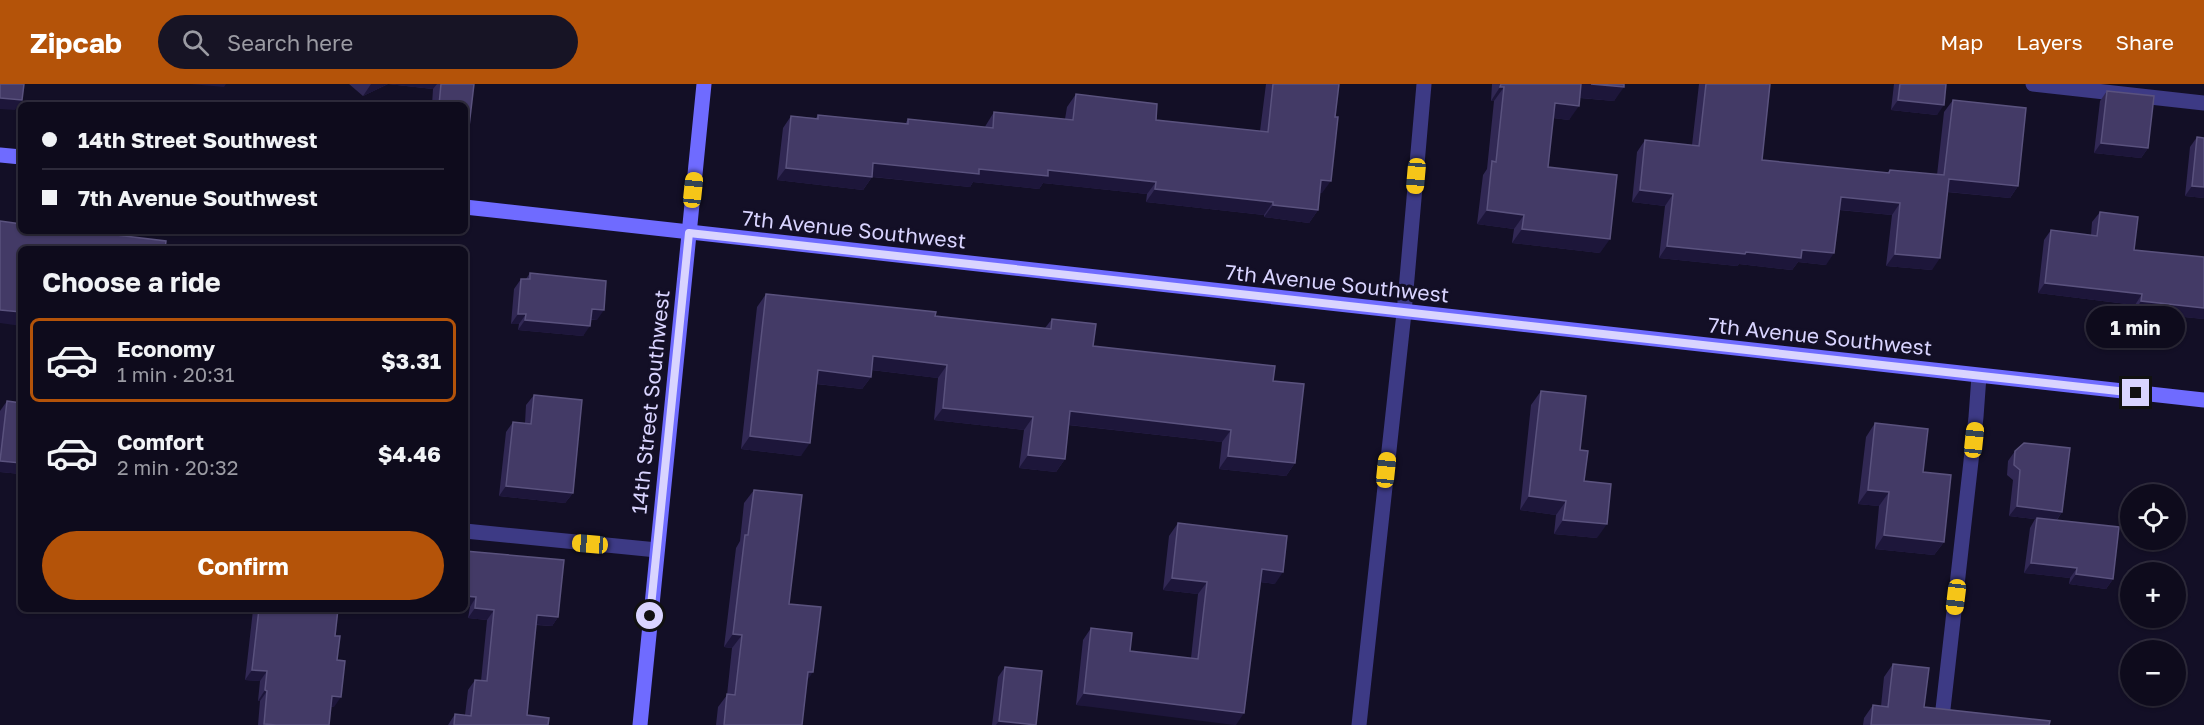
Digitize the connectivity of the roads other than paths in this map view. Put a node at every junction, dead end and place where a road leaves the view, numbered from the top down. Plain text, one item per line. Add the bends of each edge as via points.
1 (704, 84) edge
2 (1424, 84) edge
3 (2034, 84) edge
4 (2204, 103) edge
5 (0, 155) edge
6 (18, 157) edge
7 (468, 207) edge
8 (689, 233) junction
9 (1404, 313) junction
10 (1979, 376) junction
11 (2204, 400) edge
12 (468, 531) edge
13 (657, 550) junction
14 (1943, 709) edge
15 (640, 725) edge
16 (1359, 725) edge

1 - 8 street, 14th Street Southwest
2 - 9 street
3 - 4 street
5 - 6 street
7 - 8 street, 7th Avenue Southwest
8 - 9 street, 7th Avenue Southwest
8 - 13 street, 14th Street Southwest
9 - 10 street, 7th Avenue Southwest
9 - 16 street
10 - 11 street, 7th Avenue Southwest
10 - 14 street
12 - 13 street
13 - 15 street, 14th Street Southwest

